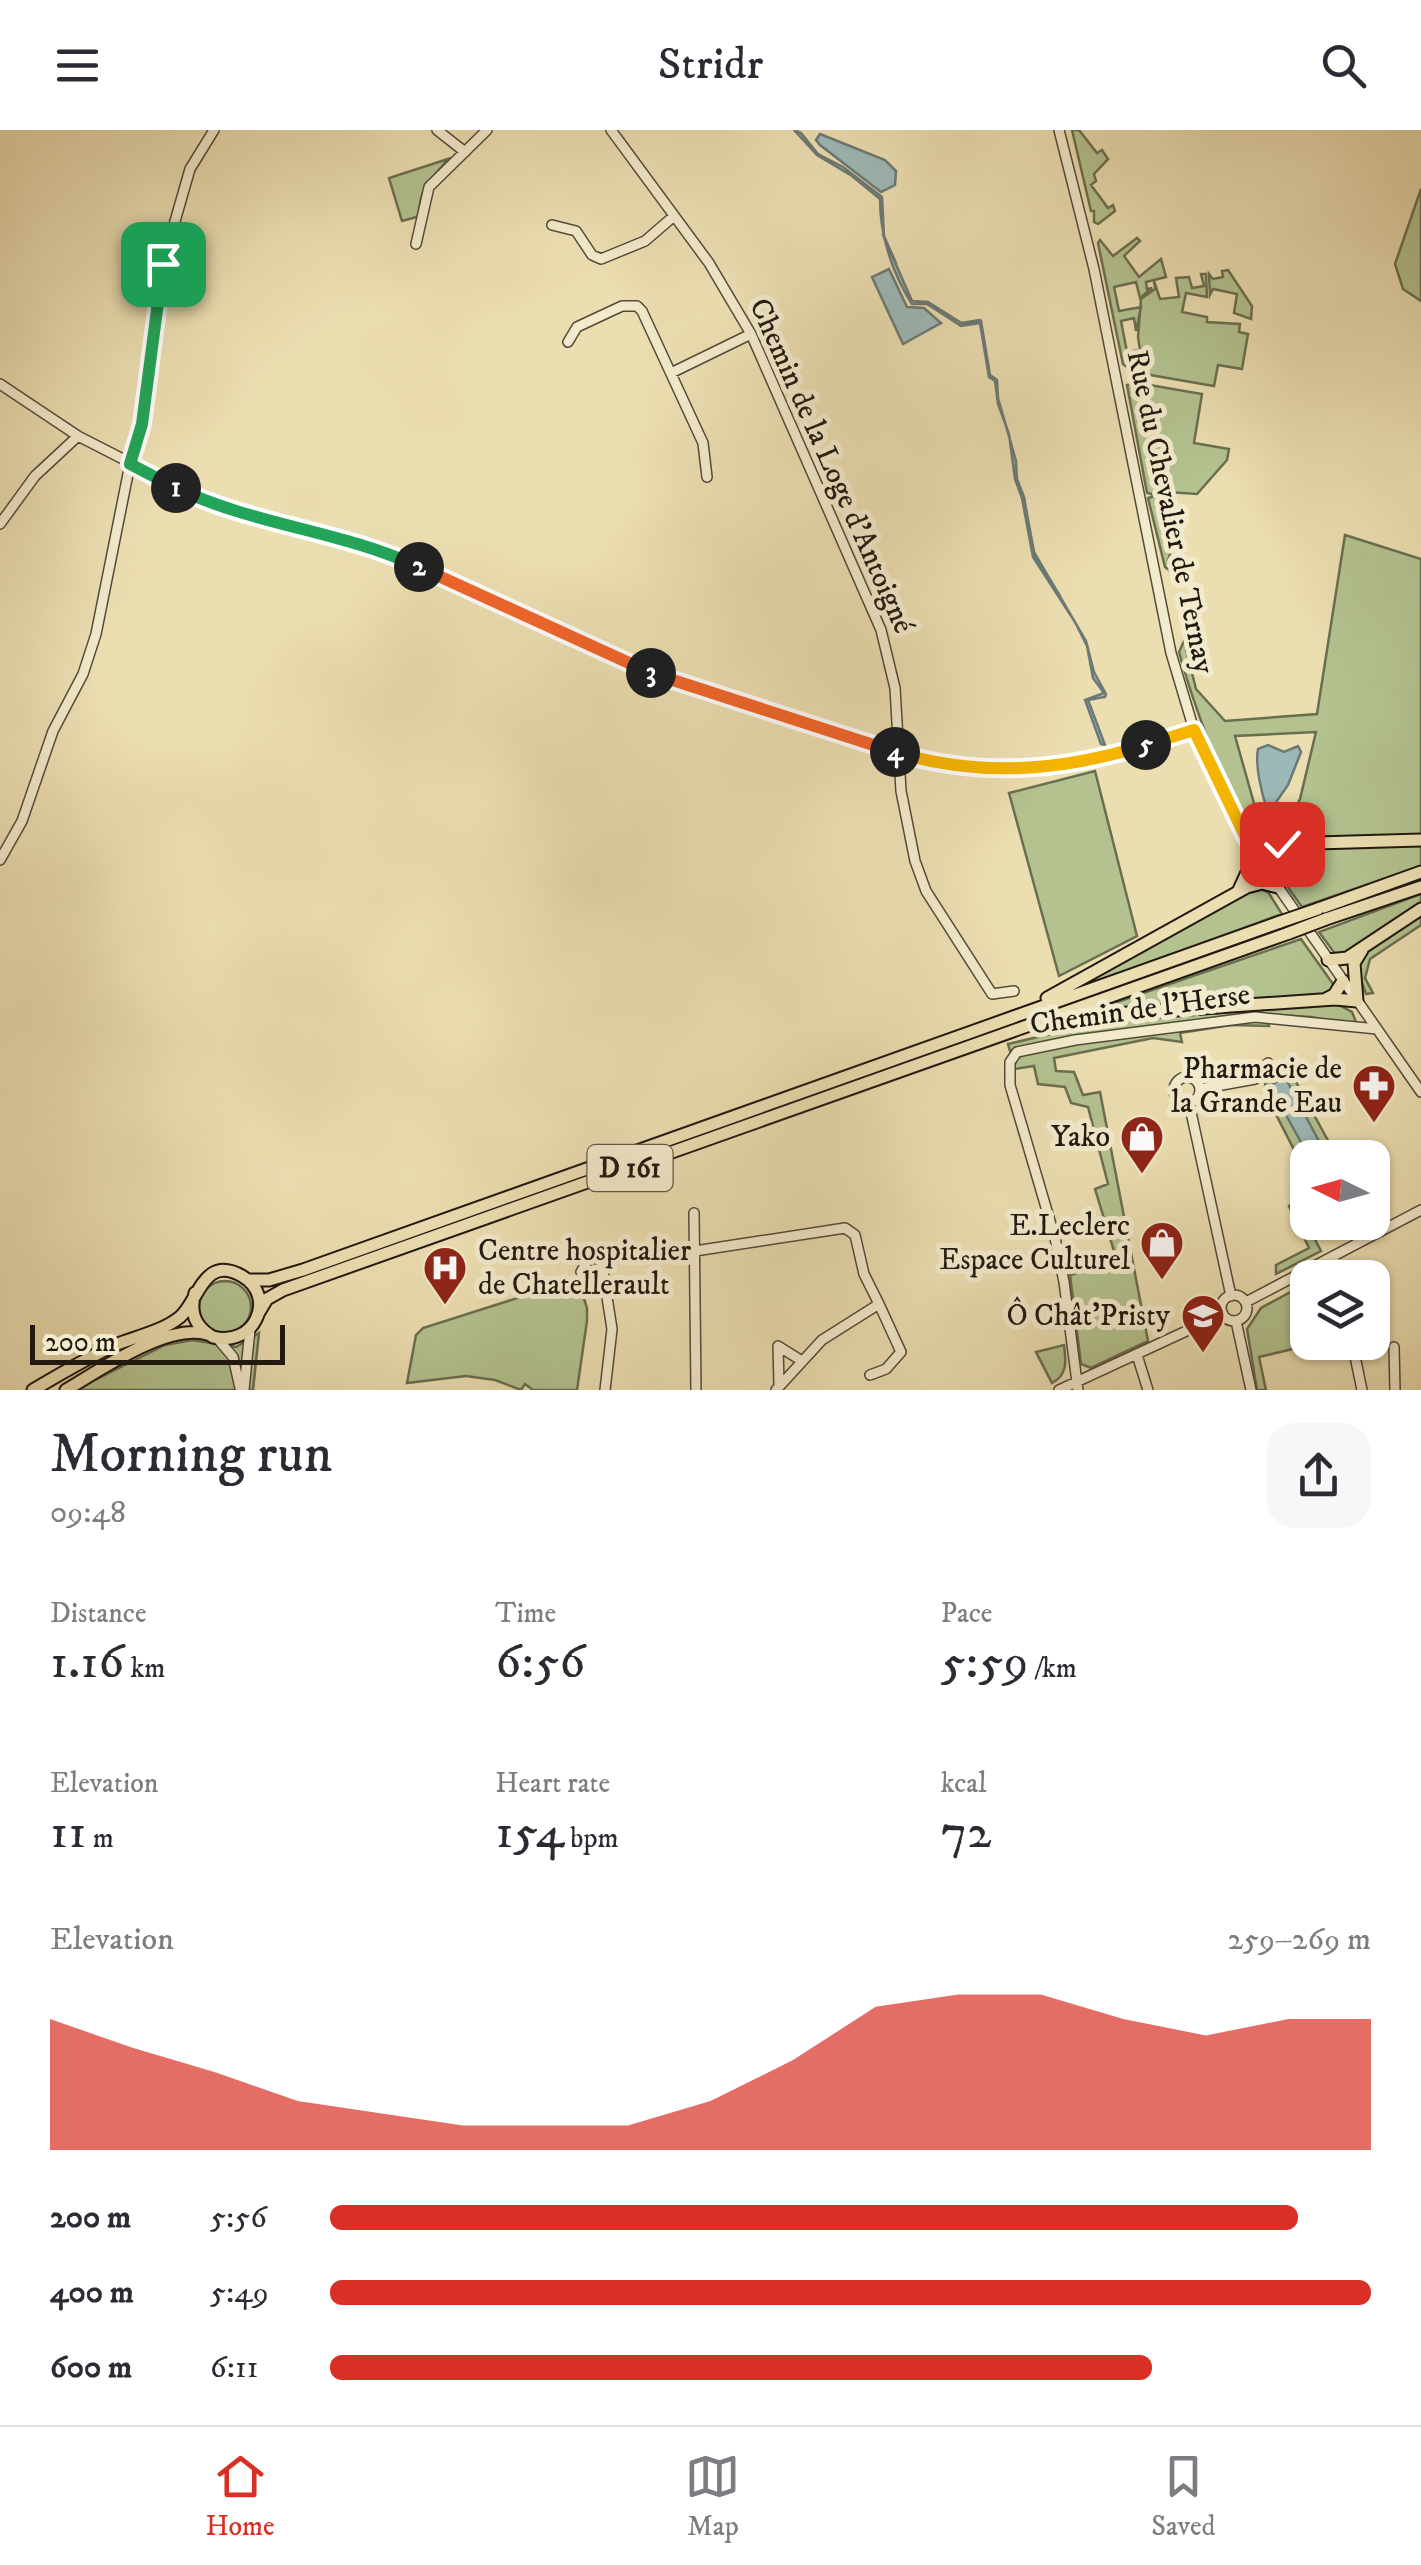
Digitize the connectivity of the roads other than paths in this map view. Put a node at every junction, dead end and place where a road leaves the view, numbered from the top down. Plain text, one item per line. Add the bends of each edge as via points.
1 (214, 130) edge
2 (437, 130) edge
3 (487, 130) edge
4 (611, 130) edge
5 (1058, 130) edge
6 (465, 152) junction
7 (674, 216) junction
8 (552, 225) dead end
9 (416, 244) dead end
10 (751, 334) junction
11 (568, 342) dead end
12 (671, 373) junction
13 (0, 384) edge
14 (78, 436) junction
15 (130, 464) junction
16 (707, 477) dead end
17 (0, 524) edge
18 (1194, 730) junction
19 (898, 753) junction
20 (1421, 840) edge
21 (1248, 841) junction
22 (1282, 844) junction
23 (0, 860) edge
24 (1260, 861) junction
25 (1421, 872) edge
26 (1278, 887) junction
27 (1421, 887) edge
28 (1238, 892) junction
29 (1421, 908) edge
30 (1322, 914) junction
31 (1362, 950) junction
32 (1328, 960) junction
33 (1343, 980) junction
34 (1014, 991) dead end
35 (1326, 1000) junction
36 (1356, 1001) junction
37 (1002, 1021) junction
38 (1377, 1029) junction
39 (1002, 1036) junction
40 (1268, 1063) dead end
41 (1200, 1089) junction
42 (1421, 1092) edge
43 (1189, 1103) junction
44 (1421, 1210) edge
45 (694, 1213) dead end
46 (695, 1251) junction
47 (1334, 1257) junction
48 (1335, 1260) edge
49 (580, 1272) dead end
50 (248, 1280) junction
51 (195, 1292) junction
52 (1230, 1296) junction
53 (1246, 1302) junction
54 (878, 1304) junction
55 (258, 1314) junction
56 (1223, 1314) junction
57 (1236, 1321) junction
58 (250, 1329) junction
59 (212, 1336) junction
60 (1394, 1348) dead end
61 (1138, 1355) junction
62 (802, 1360) junction
63 (1356, 1360) edge
64 (870, 1375) dead end
65 (1077, 1386) edge
66 (778, 1388) edge
67 (34, 1390) edge
68 (66, 1390) edge
69 (242, 1390) edge
70 (605, 1390) edge
71 (696, 1390) edge
72 (1059, 1390) edge
73 (1148, 1390) edge
74 (1251, 1390) edge
75 (1362, 1390) edge
76 (1395, 1390) edge

1 - 15 street via 190,169 163,264 142,424
2 - 6 street
3 - 6 street
4 - 7 street, Chemin de la Loge d'Antoigné
5 - 18 street, Rue du Chevalier de Ternay
6 - 9 street via 429,187
7 - 8 street via 645,241 601,258 576,231
7 - 10 street, Chemin de la Loge d'Antoigné
10 - 12 street
10 - 19 street, Chemin de la Loge d'Antoigné via 880,630 895,688
11 - 12 street via 577,327 636,306
12 - 16 street via 703,442
13 - 14 street
14 - 15 street
14 - 17 street via 35,476
15 - 19 street via 232,512 409,562 673,682
15 - 23 street via 96,634 22,822
18 - 19 street via 1055,768 972,768
18 - 21 street, Rue du Chevalier de Ternay
19 - 34 street, Chemin de la Loge d'Antoigné via 926,890 992,994
20 - 22 main road
21 - 22 main road
21 - 24 street, Rue du Chevalier de Ternay
21 - 28 main road via 1250,868
22 - 24 main road
24 - 26 street, Rue du Chevalier de Ternay
25 - 30 main road, D 161
26 - 28 main road via 1262,883
26 - 32 street, Rue du Chevalier de Ternay
27 - 30 main road, D 161
28 - 37 main road
29 - 31 main road
30 - 37 main road, D 161, bridge via 1280,922
30 - 39 main road, D 161, bridge via 1288,933
31 - 32 main road
31 - 36 main road via 1354,963
32 - 33 street, Rue du Chevalier de Ternay
33 - 35 main road
33 - 36 street, Rue du Chevalier de Ternay
35 - 36 main road
35 - 39 main road via 1114,1014
36 - 38 street, Rue du Chevalier de Ternay
37 - 50 main road, D 161 via 303,1270
38 - 42 street, Rue du Chevalier de Ternay
38 - 65 street, Chemin de l'Herse via 1255,1018 1017,1052 1010,1085 1064,1282
39 - 55 main road, D 161 via 283,1290
40 - 41 street via 1255,1079
41 - 43 street
41 - 43 street via 1188,1076 1176,1081 1175,1097
43 - 52 street
44 - 47 street
45 - 46 street
46 - 54 street via 844,1228 855,1235
46 - 71 street
47 - 48 street
47 - 53 street
49 - 70 street via 589,1258 601,1259 612,1325
50 - 51 main road via 222,1272
50 - 55 main road
51 - 59 main road via 194,1317
51 - 67 main road via 180,1317
52 - 53 street
52 - 56 street
53 - 57 street via 1246,1314
54 - 62 street
54 - 64 street via 902,1352
55 - 58 main road
56 - 57 street
56 - 61 street
57 - 74 street
58 - 59 main road via 234,1338
58 - 69 street
59 - 68 main road via 193,1332 160,1340
59 - 69 street via 233,1357
60 - 76 street
61 - 65 street
61 - 73 street
62 - 66 street
62 - 66 street via 778,1346
63 - 75 street
65 - 72 street

